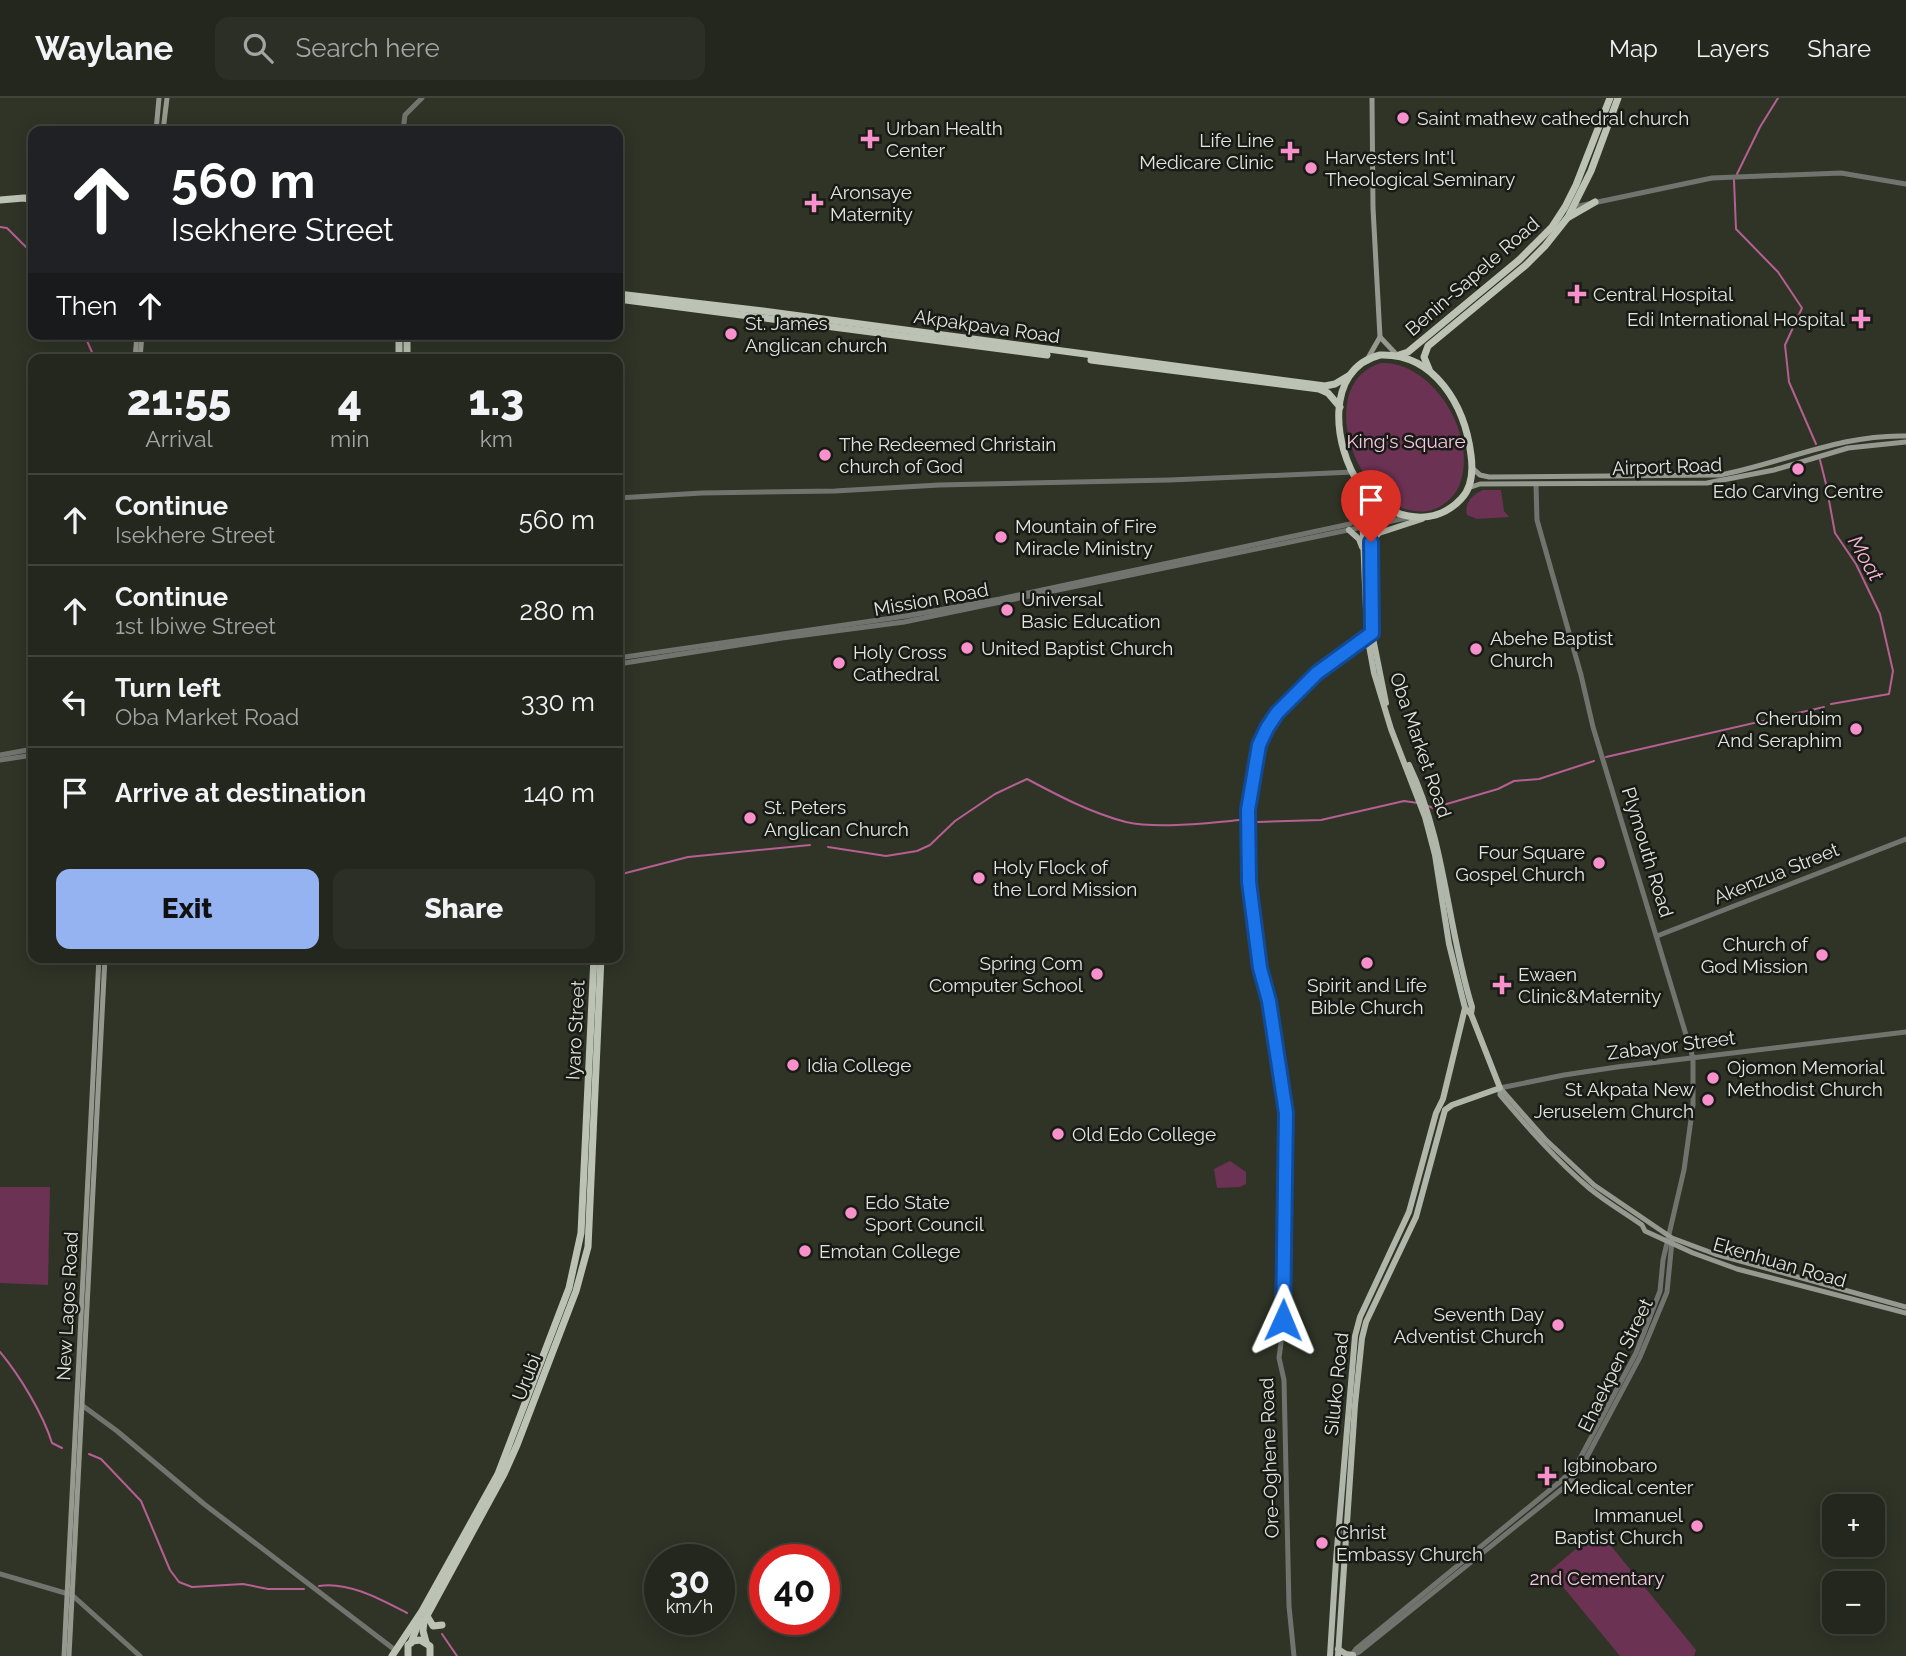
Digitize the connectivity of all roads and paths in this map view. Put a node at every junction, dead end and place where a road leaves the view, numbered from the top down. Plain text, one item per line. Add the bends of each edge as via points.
1 (159, 98) edge
2 (167, 98) edge
3 (422, 98) edge
4 (1372, 98) edge
5 (1610, 98) edge
6 (1618, 98) edge
7 (156, 126) edge
8 (164, 126) edge
9 (404, 126) edge
10 (1906, 184) edge
11 (1576, 196) junction
12 (0, 197) edge
13 (28, 197) edge
14 (1593, 202) junction
15 (1569, 207) junction
16 (1568, 217) junction
17 (623, 295) edge
18 (623, 300) edge
19 (1380, 337) junction
20 (1397, 355) junction
21 (1368, 358) junction
22 (1431, 373) junction
23 (1350, 375) junction
24 (1340, 407) junction
25 (1906, 436) edge
26 (1906, 442) edge
27 (1472, 468) junction
28 (1353, 472) junction
29 (1535, 485) junction
30 (1468, 488) junction
31 (1362, 489) junction
32 (623, 498) edge
33 (1411, 517) junction
34 (1423, 518) junction
35 (1364, 527) junction
36 (1349, 530) junction
37 (1364, 551) junction
38 (1370, 634) junction
39 (623, 657) edge
40 (623, 663) edge
41 (28, 752) edge
42 (28, 753) edge
43 (0, 755) edge
44 (0, 760) edge
45 (1906, 839) edge
46 (1657, 936) junction
47 (99, 963) edge
48 (105, 963) edge
49 (594, 963) edge
50 (601, 963) edge
51 (1468, 1011) junction
52 (1477, 1029) junction
53 (1459, 1030) junction
54 (1906, 1032) edge
55 (1693, 1058) junction
56 (1500, 1088) junction
57 (591, 1104) junction
58 (1446, 1110) joint
59 (1670, 1238) junction
60 (1906, 1307) edge
61 (1906, 1313) edge
62 (83, 1406) junction
63 (1335, 1560) junction
64 (1344, 1561) junction
65 (0, 1574) edge
66 (69, 1595) junction
67 (424, 1613) junction
68 (442, 1625) dead end
69 (426, 1642) junction
70 (411, 1643) junction
71 (1338, 1653) edge
72 (401, 1654) edge
73 (432, 1655) edge
74 (1352, 1655) edge
75 (67, 1656) edge
76 (140, 1656) edge
77 (1294, 1656) edge
78 (1331, 1656) edge

1 - 7 main road
2 - 8 main road
3 - 9 street via 405,115
4 - 19 main road
5 - 11 highway, Benin-Sapele Road
6 - 11 highway, Benin-Sapele Road
10 - 14 street via 1841,173 1712,178
11 - 14 highway
11 - 15 highway, Benin-Sapele Road
12 - 13 highway
14 - 15 street
14 - 16 highway
15 - 16 highway, Benin-Sapele Road
15 - 20 highway, Benin-Sapele Road via 1520,260 1408,352
16 - 22 highway, Benin-Sapele Road via 1525,265 1428,346 1424,357
17 - 23 highway, Akpakpava Road via 1325,386
18 - 24 highway, Akpakpava Road via 1319,389
19 - 20 main road
19 - 21 main road
20 - 21 highway
20 - 22 highway
21 - 23 highway
22 - 27 highway via 1446,387 1464,421
23 - 24 highway
24 - 28 highway via 1342,444
25 - 27 main road, Airport Road via 1845,440 1720,475 1489,477
26 - 29 main road, Airport Road via 1848,448 1716,482
27 - 30 highway
28 - 31 highway
28 - 32 street
29 - 30 main road, Airport Road
29 - 46 street, Plymouth Road via 1537,520 1593,727
30 - 34 highway via 1450,510
31 - 33 highway via 1384,506
31 - 35 main road, Oba Market Road
31 - 39 street, Mission Road via 1358,518 1342,527 1000,599
33 - 34 highway
33 - 35 street, Mission Road
34 - 38 main road, Oba Market Road via 1378,533 1371,542
35 - 36 street, Mission Road
35 - 37 main road, Oba Market Road
36 - 37 main road
36 - 40 street, Mission Road via 904,622
37 - 38 main road, Oba Market Road
38 - 51 main road, Oba Market Road via 1386,704 1433,827 1450,922 1472,1007
38 - 77 street, Ore-Oghene Road via 1317,673 1277,713 1259,745 1248,810 1248,864 1260,968 1286,1113 1279,1357 1284,1380
41 - 43 street
42 - 44 street
45 - 46 street, Akenzua Street
46 - 55 street, Plymouth Road
47 - 66 main road, New Lagos Road
48 - 62 main road, New Lagos Road
49 - 57 highway, Iyaro Street
50 - 57 highway, Iyaro Street
51 - 52 main road, Ekenhuan Road
51 - 53 main road, Siluko Road
52 - 53 main road
52 - 56 main road, Ekenhuan Road
53 - 63 main road, Siluko Road via 1409,1212 1355,1336
54 - 55 street, Zabayor Street
55 - 56 street, Zabayor Street
55 - 59 street, Plymouth Road via 1693,1105
56 - 58 main road, Zabayor Street
56 - 59 main road, Ekenhuan Road via 1571,1165
57 - 67 highway, Urubi via 580,1245 569,1288 498,1474
57 - 67 highway, Urubi via 588,1247 576,1291 504,1475
58 - 64 main road, Siluko Road via 1416,1217 1373,1304 1362,1338
59 - 60 main road, Ekenhuan Road
59 - 61 main road, Ekenhuan Road via 1754,1275
59 - 74 street, Ehaekpen Street via 1667,1292 1640,1357 1580,1470
62 - 66 main road, New Lagos Road
62 - 72 street
63 - 64 main road
63 - 78 main road, Siluko Road
64 - 71 main road, Siluko Road
65 - 66 street
66 - 75 main road, New Lagos Road
66 - 76 street
67 - 68 highway via 433,1626
67 - 69 highway, Urubi
67 - 70 highway
67 - 72 highway
69 - 70 highway
69 - 73 highway
70 - 72 highway
71 - 74 main road

